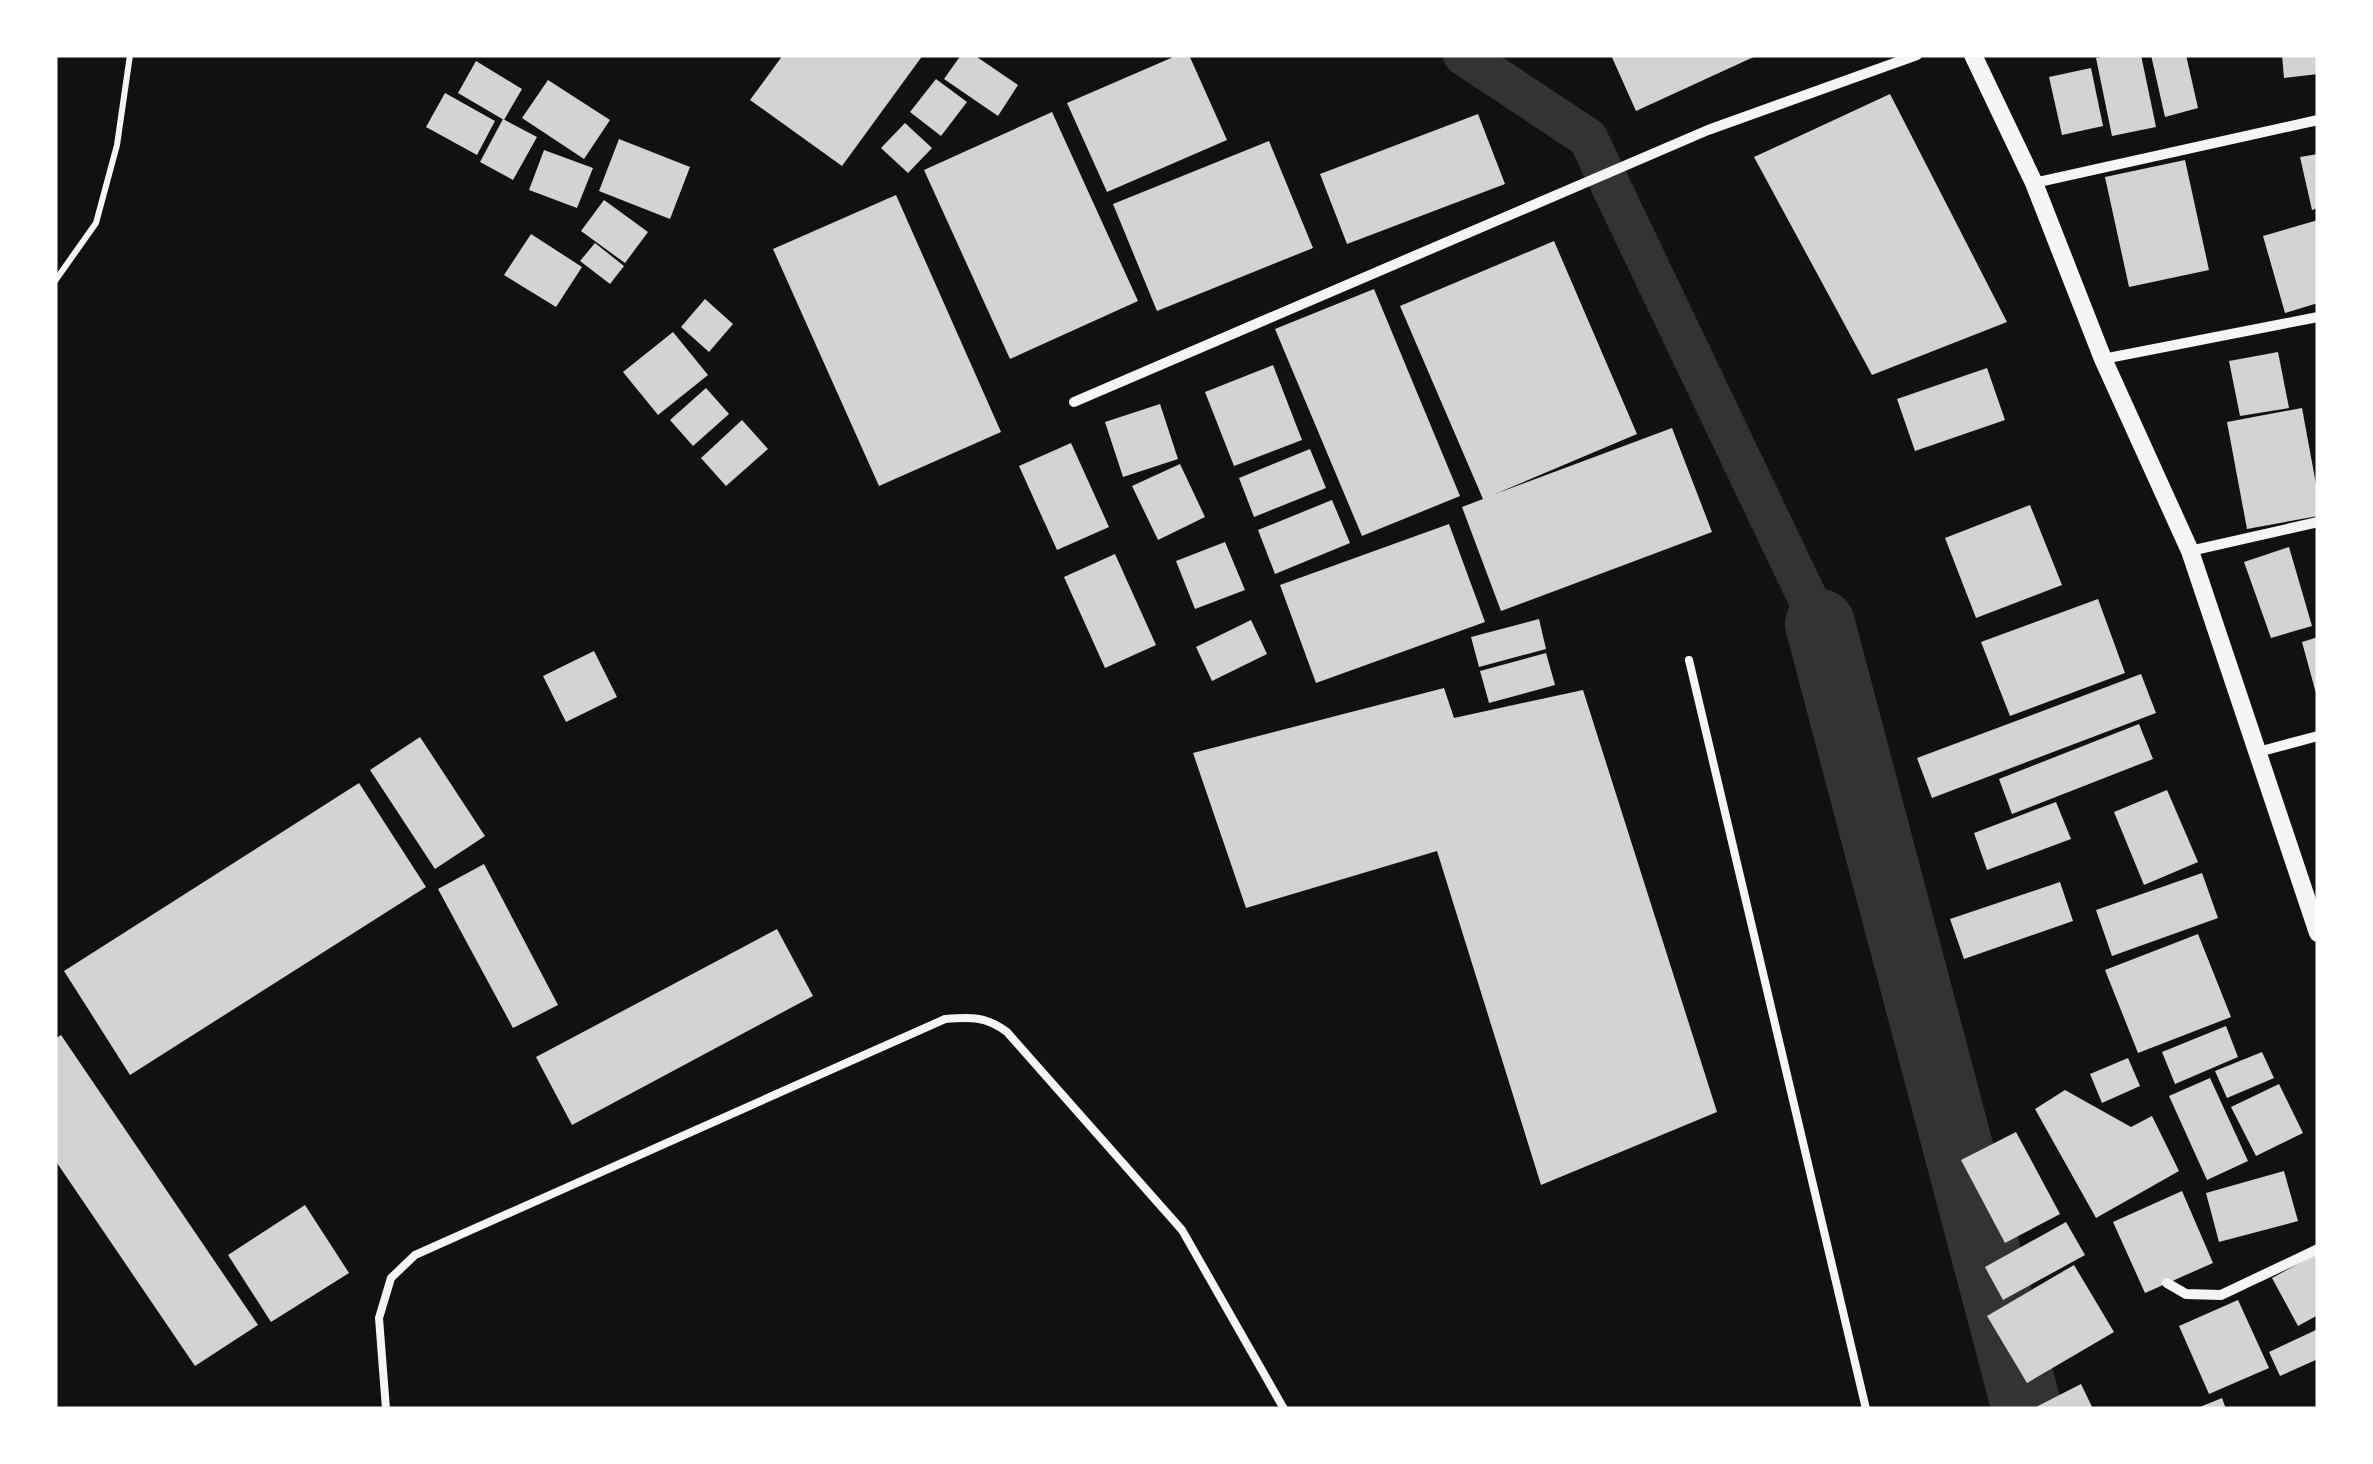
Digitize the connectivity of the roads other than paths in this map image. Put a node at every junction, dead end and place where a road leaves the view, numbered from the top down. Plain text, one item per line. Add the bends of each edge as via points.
1 (1918, 55) edge
2 (1973, 55) edge
3 (2318, 120) edge
4 (2034, 183) junction
5 (2318, 317) edge
6 (2104, 360) junction
7 (1074, 402) dead end
8 (2318, 522) edge
9 (2190, 551) junction
10 (1689, 660) dead end
11 (2318, 736) edge
12 (2258, 752) junction
13 (2318, 933) edge
14 (2318, 1249) edge
15 (2168, 1283) dead end
16 (386, 1409) edge
17 (1284, 1409) edge
18 (1866, 1409) edge

1 - 7 street via 1708,130
2 - 4 street
3 - 4 street
4 - 6 street
5 - 6 street
6 - 9 street
8 - 9 street
9 - 12 street
10 - 18 lane
11 - 12 street
12 - 13 street
14 - 15 street via 2221,1295 2186,1294
16 - 17 lane via 379,1318 391,1278 415,1255 944,1020 971,1017 1006,1032 1182,1230

